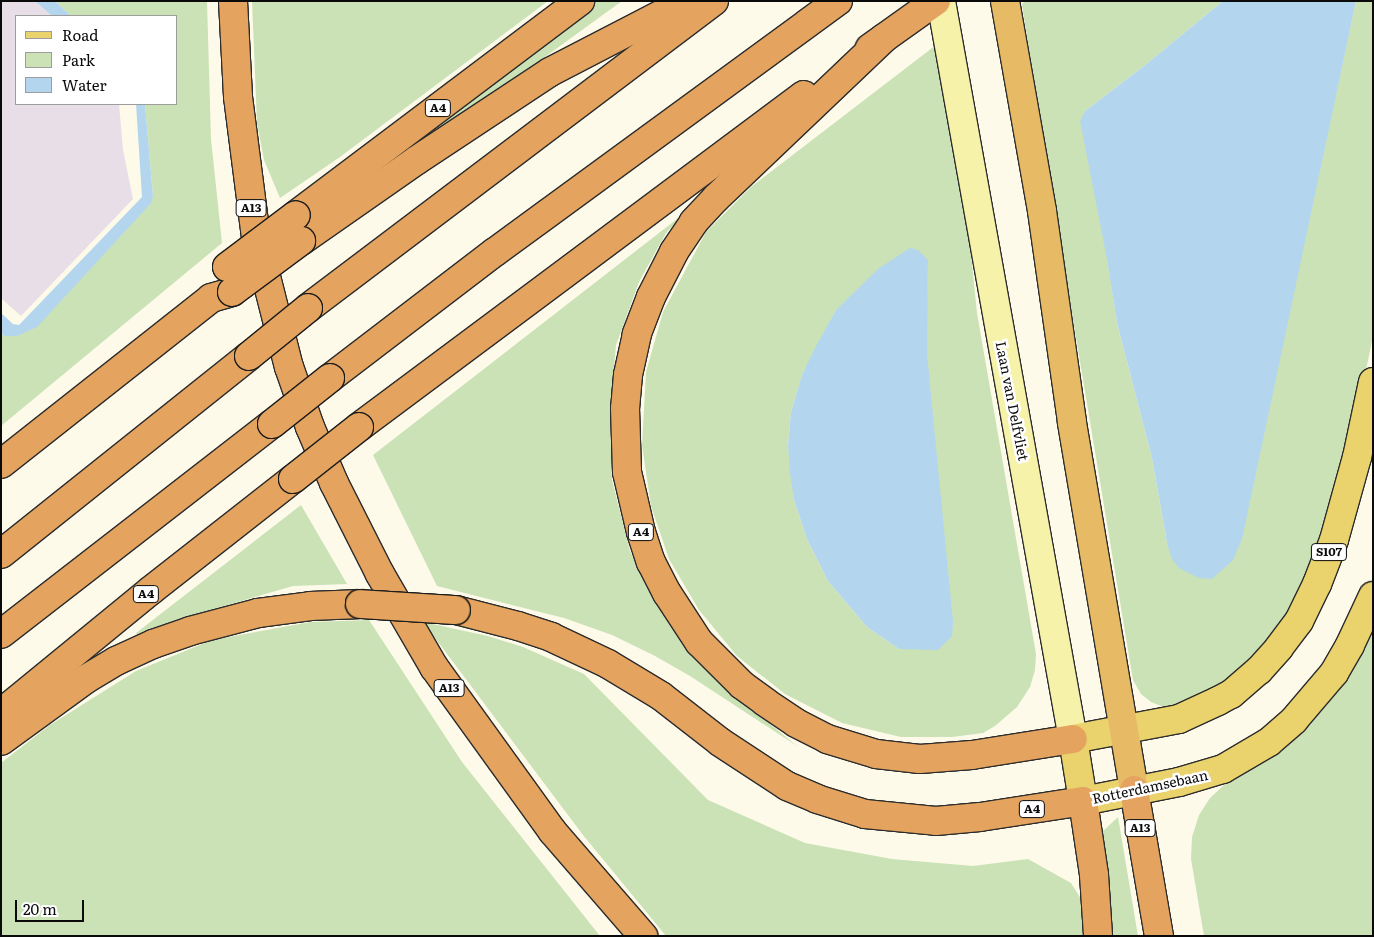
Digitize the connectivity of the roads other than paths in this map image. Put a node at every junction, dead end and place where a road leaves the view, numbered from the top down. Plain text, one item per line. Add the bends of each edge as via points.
1 (233, 1) edge
2 (580, 1) edge
3 (688, 1) edge
4 (714, 1) edge
5 (838, 1) edge
6 (936, 1) edge
7 (940, 1) edge
8 (1005, 1) edge
9 (884, 38) junction
10 (223, 285) junction
11 (1373, 382) edge
12 (1, 464) edge
13 (1, 554) edge
14 (1373, 596) edge
15 (1, 634) edge
16 (1, 712) edge
17 (1125, 728) junction
18 (1073, 739) junction
19 (1, 741) edge
20 (1134, 790) junction
21 (1083, 801) junction
22 (643, 936) edge
23 (1098, 936) edge
24 (1159, 936) edge

1 - 22 highway, A13 via 240,123 256,237 289,367 334,483 380,574 434,667 553,832
2 - 10 highway, A4, bridge via 296,215
3 - 10 highway, A4, bridge via 550,72 301,241
4 - 13 highway, bridge via 308,308
5 - 15 highway, bridge via 495,252
6 - 9 highway, A4
7 - 18 main road, Laan van Delfvliet
8 - 17 highway via 1042,212 1072,423
9 - 16 highway, A4, bridge via 359,427
9 - 18 highway, A4 via 700,216 674,252 651,297 637,334 625,408 626,472 641,532 651,562 667,593 699,642 764,702 827,739 876,754 920,759 963,756
10 - 12 highway, A4
11 - 17 main road, S107 via 1334,540 1317,584 1294,628 1279,648 1231,694 1179,718
14 - 20 main road, Rotterdamsebaan via 1334,673 1294,720 1269,742 1223,769 1179,782
17 - 18 main road, S107
17 - 20 highway
18 - 21 main road, Laan van Delfvliet
19 - 21 highway, A4, bridge via 86,679 153,644 258,613 360,604 456,610 551,637 608,664 661,696 720,742 787,786 855,811 891,818 936,821
20 - 21 main road, Rotterdamsebaan
20 - 24 highway, A13
21 - 23 highway via 1094,875

